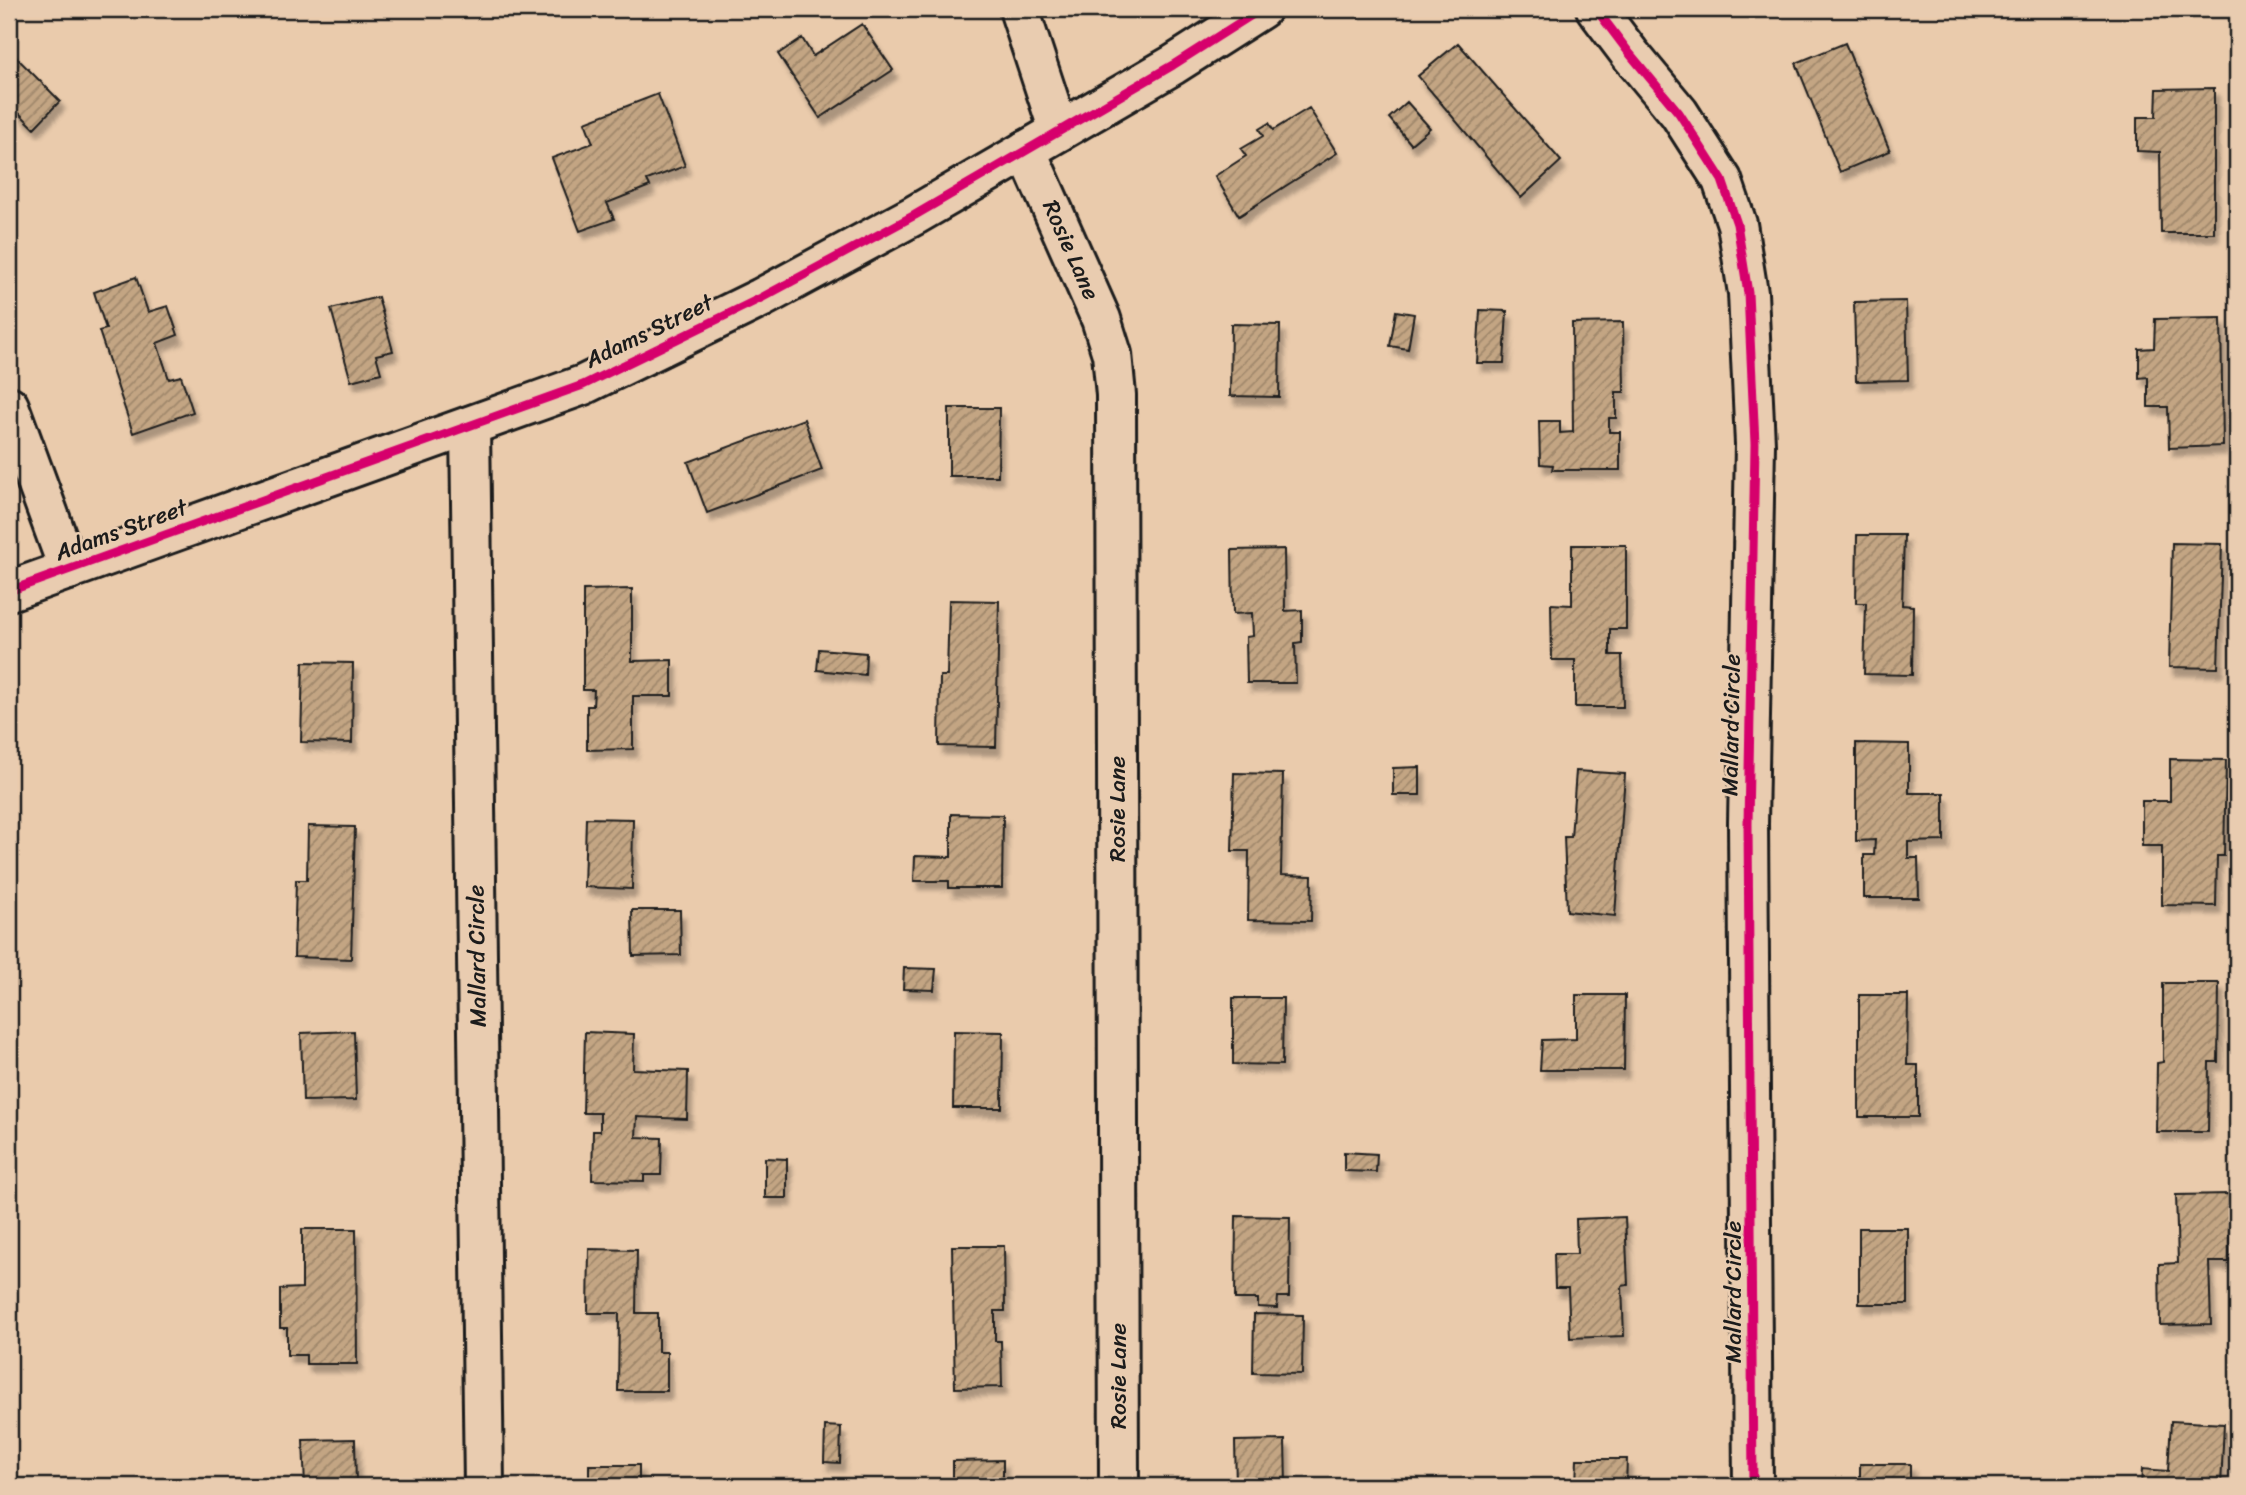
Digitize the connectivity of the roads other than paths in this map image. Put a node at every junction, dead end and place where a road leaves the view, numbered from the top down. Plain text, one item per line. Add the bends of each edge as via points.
1 (1019, 9) edge
2 (1261, 9) edge
3 (1596, 9) edge
4 (1059, 131) junction
5 (1027, 150) junction
6 (9, 406) edge
7 (470, 426) junction
8 (69, 569) junction
9 (9, 591) edge
10 (484, 1486) edge
11 (1119, 1486) edge
12 (1754, 1486) edge

1 - 4 street
2 - 4 street, Adams Street
3 - 12 street, Mallard Circle via 1679,113 1722,180 1737,224 1748,293 1755,443 1748,824
4 - 5 street, Adams Street
5 - 7 street, Adams Street via 761,298 583,385
5 - 11 street, Rosie Lane via 1101,319 1112,354 1116,395
6 - 8 street
7 - 8 street, Adams Street
7 - 10 street, Mallard Circle
8 - 9 street, Adams Street

